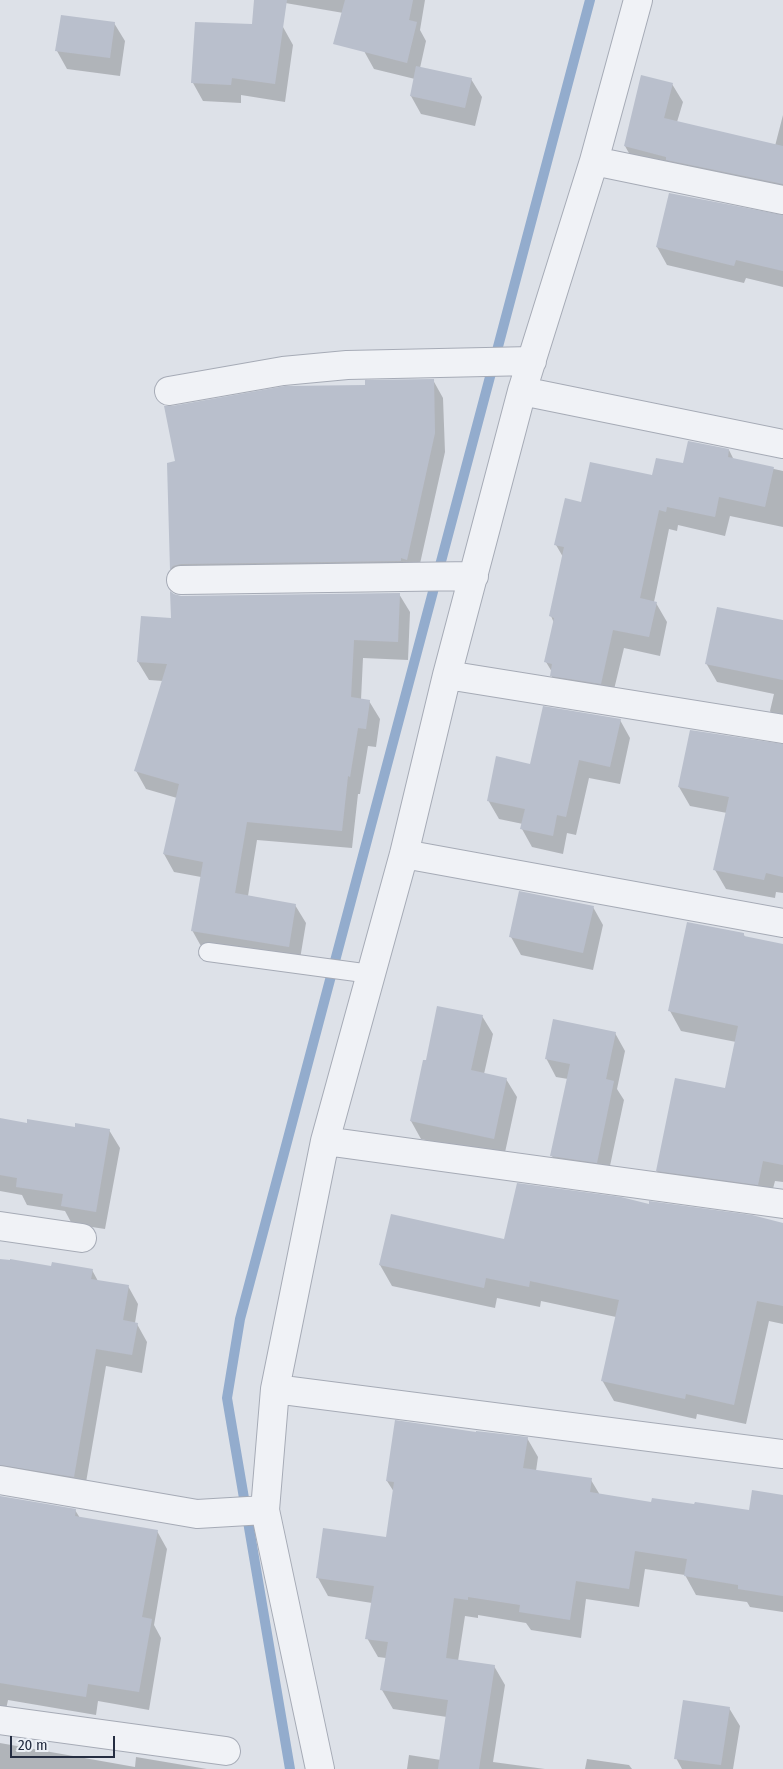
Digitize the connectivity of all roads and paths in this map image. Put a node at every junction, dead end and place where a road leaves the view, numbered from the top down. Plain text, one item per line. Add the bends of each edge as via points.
1 (638, 0) edge
2 (594, 161) junction
3 (783, 200) edge
4 (523, 362) junction
5 (169, 391) dead end
6 (522, 391) junction
7 (783, 444) edge
8 (464, 576) junction
9 (180, 580) dead end
10 (447, 675) junction
11 (783, 730) edge
12 (404, 854) junction
13 (783, 923) edge
14 (208, 952) dead end
15 (363, 974) junction
16 (325, 1142) junction
17 (783, 1204) edge
18 (0, 1226) edge
19 (82, 1238) dead end
20 (274, 1389) junction
21 (783, 1454) edge
22 (0, 1480) edge
23 (260, 1511) junction
24 (0, 1720) edge
25 (226, 1751) dead end
26 (320, 1769) edge

1 - 2 street
2 - 3 street
2 - 4 street
4 - 5 street via 347,365 283,371
4 - 6 street
6 - 7 street
6 - 8 street
8 - 9 street
8 - 10 street
10 - 11 street
10 - 12 street
12 - 13 street
12 - 15 street
14 - 15 lane
15 - 16 street
16 - 17 street
16 - 20 street
18 - 19 street
20 - 21 street
20 - 23 street
22 - 23 street via 197,1514
23 - 26 street
24 - 25 street

